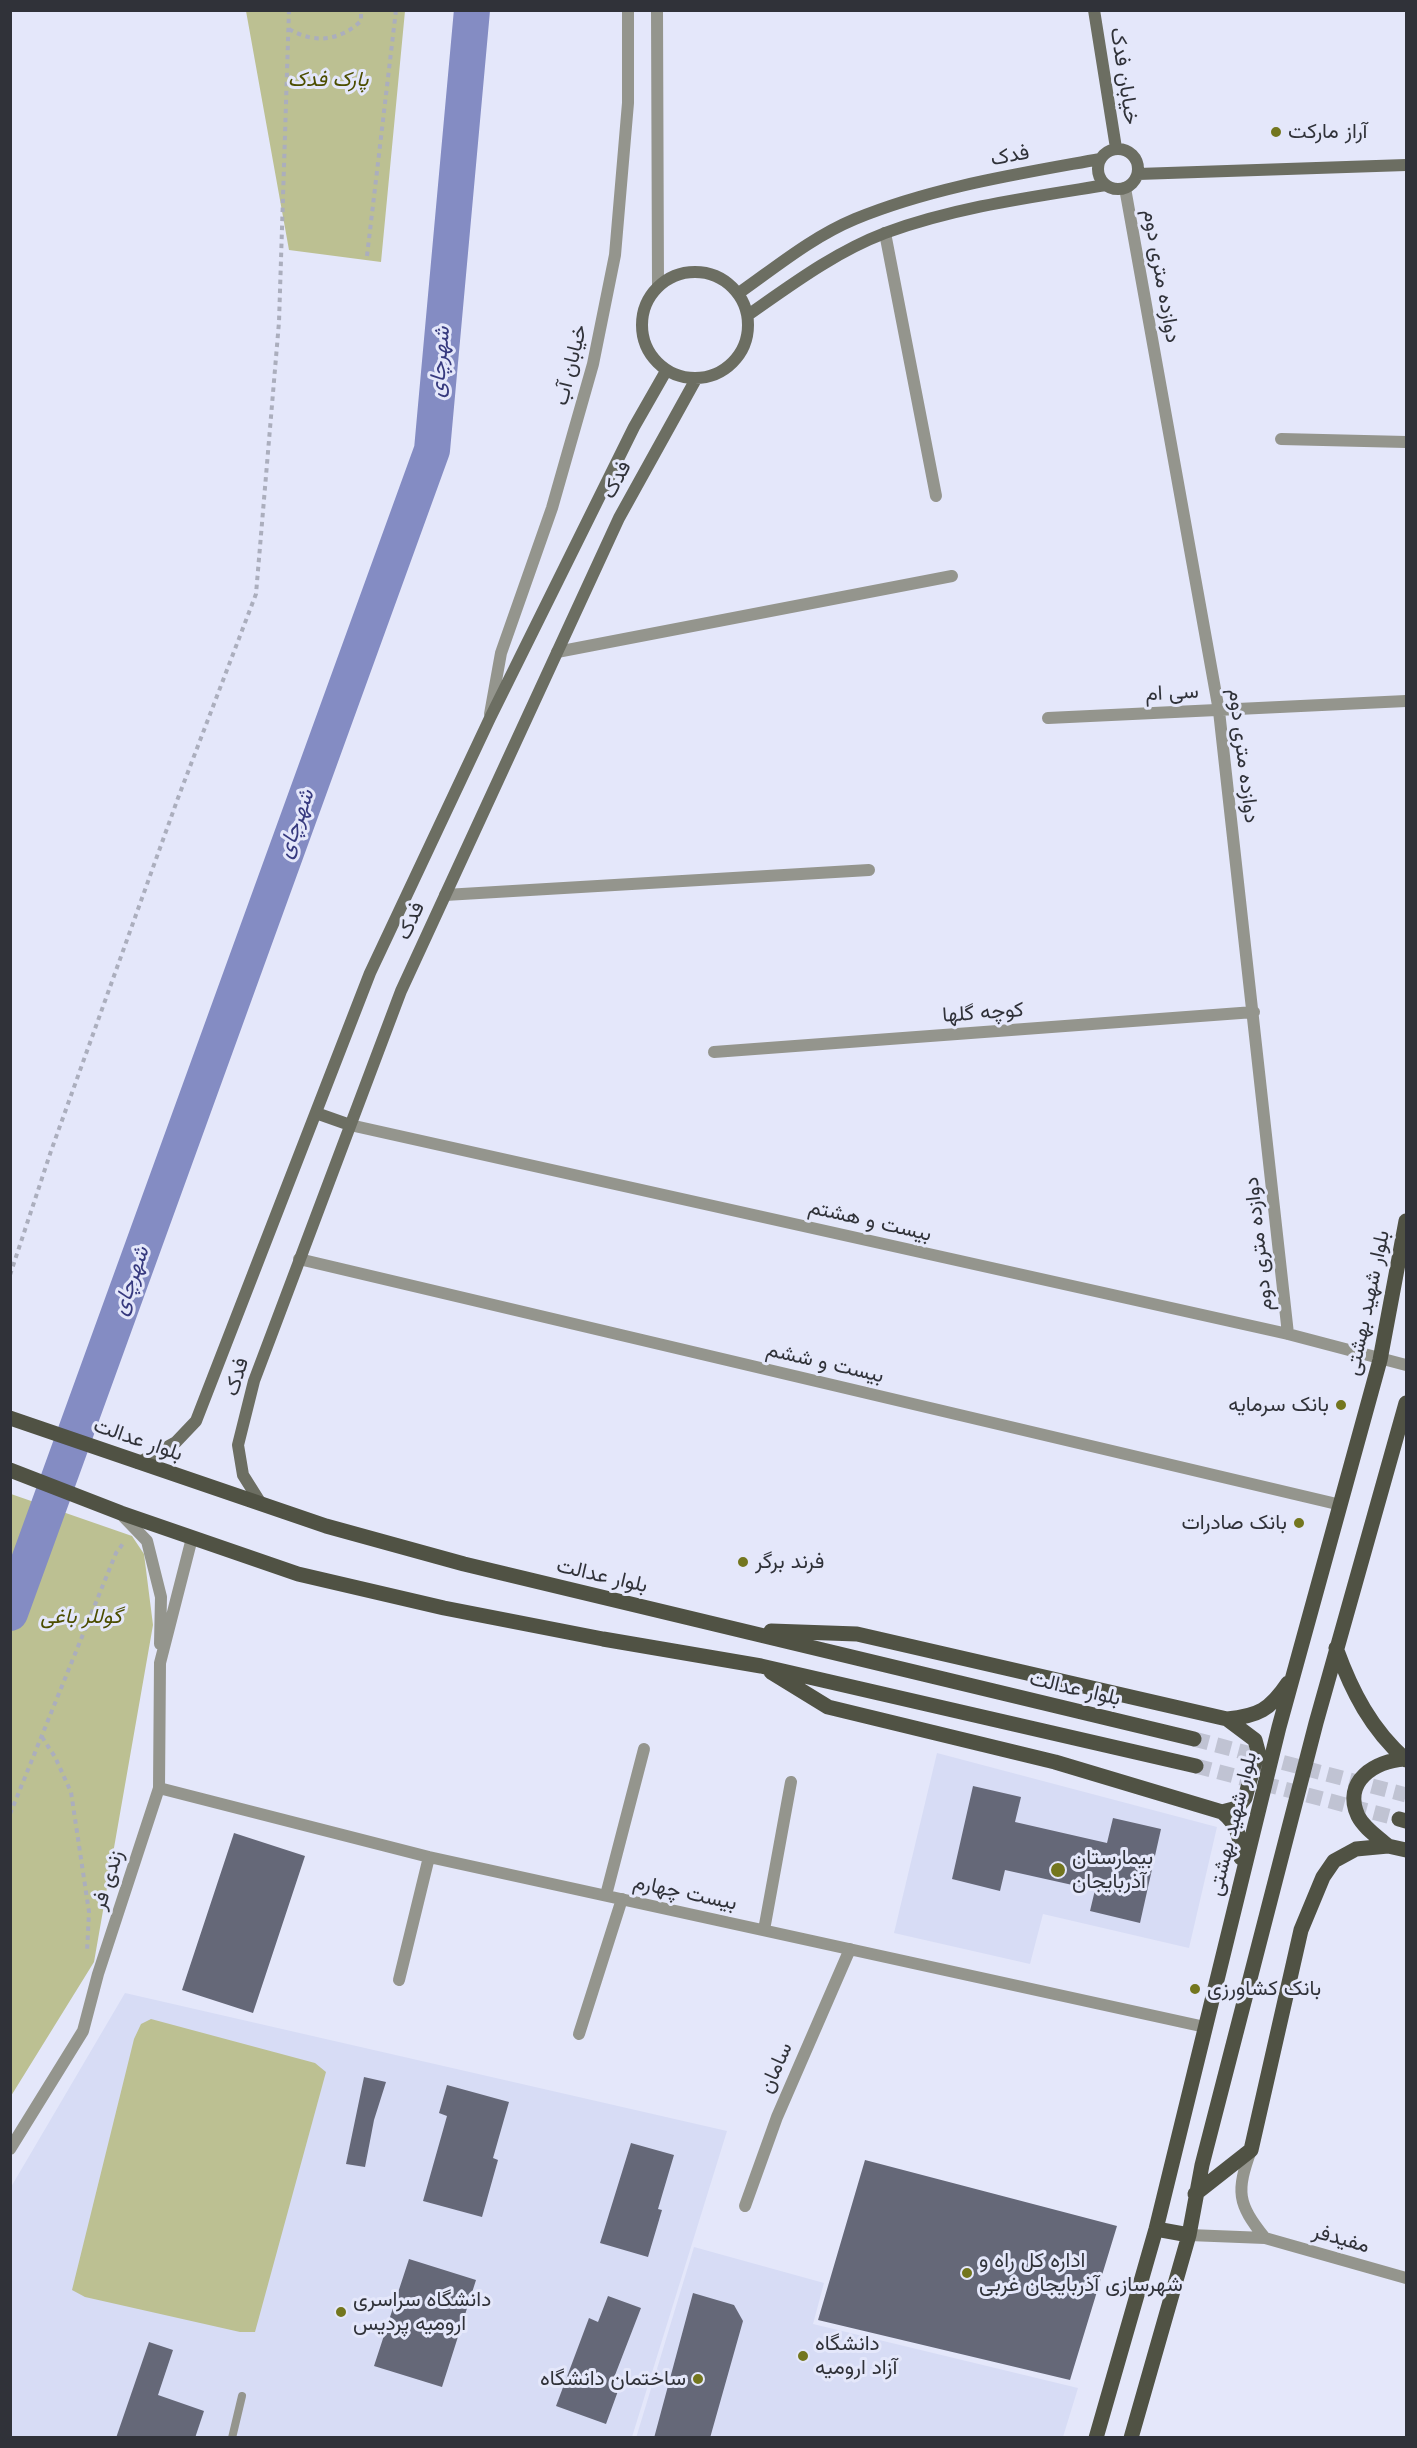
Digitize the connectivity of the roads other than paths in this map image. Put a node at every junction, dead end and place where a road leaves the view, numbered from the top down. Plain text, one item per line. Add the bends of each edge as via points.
1 (628, 10) edge
2 (657, 10) edge
3 (1094, 10) edge
4 (1116, 148) junction
5 (1100, 159) junction
6 (1407, 165) edge
7 (1138, 174) junction
8 (1106, 185) junction
9 (1125, 188) junction
10 (885, 233) junction
11 (658, 285) junction
12 (739, 294) junction
13 (748, 315) junction
14 (666, 371) junction
15 (696, 379) junction
16 (1281, 440) dead end
17 (1407, 442) edge
18 (936, 496) dead end
19 (952, 576) dead end
20 (557, 652) junction
21 (1407, 700) edge
22 (1220, 711) junction
23 (490, 718) junction
24 (1048, 718) dead end
25 (869, 870) dead end
26 (445, 895) junction
27 (1254, 1012) junction
28 (714, 1052) dead end
29 (316, 1113) junction
30 (350, 1125) junction
31 (1407, 1221) edge
32 (299, 1259) junction
33 (1288, 1334) junction
34 (1380, 1360) junction
35 (1407, 1365) edge
36 (1407, 1403) edge
37 (10, 1418) edge
38 (138, 1463) junction
39 (10, 1470) edge
40 (260, 1502) junction
41 (1341, 1504) junction
42 (121, 1513) junction
43 (192, 1538) junction
44 (738, 1630) junction
45 (1336, 1648) junction
46 (160, 1663) junction
47 (761, 1666) junction
48 (1294, 1674) junction
49 (1227, 1719) junction
50 (1194, 1739) tunnel mouth
51 (644, 1749) dead end
52 (1406, 1760) edge
53 (1196, 1766) tunnel mouth
54 (791, 1782) dead end
55 (159, 1788) junction
56 (1222, 1812) junction
57 (1388, 1846) junction
58 (1407, 1850) edge
59 (429, 1857) junction
60 (1240, 1882) junction
61 (606, 1895) junction
62 (622, 1899) junction
63 (764, 1930) junction
64 (850, 1949) junction
65 (399, 1980) dead end
66 (1205, 2027) junction
67 (579, 2034) dead end
68 (10, 2149) edge
69 (1251, 2150) junction
70 (1195, 2194) junction
71 (745, 2206) dead end
72 (1156, 2229) junction
73 (1189, 2235) junction
74 (1264, 2238) junction
75 (1407, 2278) edge
76 (242, 2396) dead end
77 (232, 2438) edge
78 (1096, 2438) edge
79 (1131, 2438) edge

1 - 23 street, خیابان آب via 628,103 615,255 593,364 552,508 501,653
2 - 11 street
3 - 4 street, خیابان فدک
4 - 5 street
4 - 7 street via 1134,155
5 - 8 street via 1099,178
5 - 12 street, فدک via 920,197 854,220 798,250
6 - 7 street
7 - 9 street
8 - 9 street
8 - 10 street, فدک via 996,202
9 - 22 street, دوازده متری دوم
10 - 13 street, فدک via 818,266
10 - 18 street
11 - 12 street via 674,275 700,272 726,280
11 - 14 street via 646,301 641,320 643,340 651,357
12 - 13 street
13 - 15 street via 748,334 742,351 714,375
14 - 15 street
14 - 23 street, فدک via 634,427
15 - 20 street, فدک via 619,518
16 - 17 street
19 - 20 street
20 - 26 street, فدک
21 - 22 street, سی ام
22 - 24 street, سی ام
22 - 27 street, دوازده متری دوم
23 - 29 street, فدک via 370,973
25 - 26 street
26 - 30 street, فدک via 401,991
27 - 28 street, کوچه گلها
27 - 33 street, دوازده متری دوم
29 - 30 street
29 - 38 street, فدک via 196,1421 176,1442
30 - 32 street, فدک
30 - 33 street, بیست و هشتم
31 - 34 main road, بلوار شهید بهشتی
32 - 40 street, فدک via 255,1381 238,1445 243,1475
32 - 41 street, بیست و ششم
33 - 34 street, بیست و هشتم
34 - 35 street, بیست و هشتم
34 - 41 main road, بلوار شهید بهشتی
36 - 45 main road
37 - 38 main road, بلوار عدالت
38 - 40 main road, بلوار عدالت
39 - 42 main road
40 - 44 main road, بلوار عدالت via 326,1526 464,1564
41 - 48 main road, بلوار شهید بهشتی
42 - 43 main road
42 - 46 street via 147,1541 161,1597
43 - 46 street, زندی فر
43 - 47 main road via 298,1574 444,1608
44 - 49 main road via 857,1634
44 - 50 main road, بلوار عدالت
45 - 52 main road via 1362,1708 1378,1732
45 - 70 main road
46 - 55 street, زندی فر
47 - 53 main road
47 - 56 main road via 828,1707 1066,1765
48 - 49 main road via 1280,1696 1253,1717
48 - 60 main road, بلوار شهید بهشتی
49 - 56 main road via 1255,1740 1258,1751 1245,1798 1237,1808
51 - 61 street
52 - 57 main road via 1388,1760 1370,1769 1356,1789 1358,1815
54 - 63 street
55 - 59 street, بیست چهارم
55 - 68 street, زندی فر via 83,2031
56 - 60 main road via 1241,1840
57 - 58 main road
57 - 69 main road via 1356,1849 1334,1861 1311,1902 1301,1930
59 - 61 street, بیست چهارم
59 - 65 street
60 - 66 main road, بلوار شهید بهشتی
61 - 62 street, بیست چهارم
62 - 63 street, بیست چهارم
62 - 67 street
63 - 64 street, بیست چهارم
64 - 66 street, بیست چهارم
64 - 71 street, سامان via 777,2116
66 - 72 main road, بلوار شهید بهشتی
69 - 70 main road
69 - 74 street via 1240,2200
70 - 73 main road
72 - 73 main road
72 - 78 main road, بلوار شهید بهشتی
73 - 74 street, مفیدفر
73 - 79 main road
74 - 75 street, مفیدفر
76 - 77 lane

